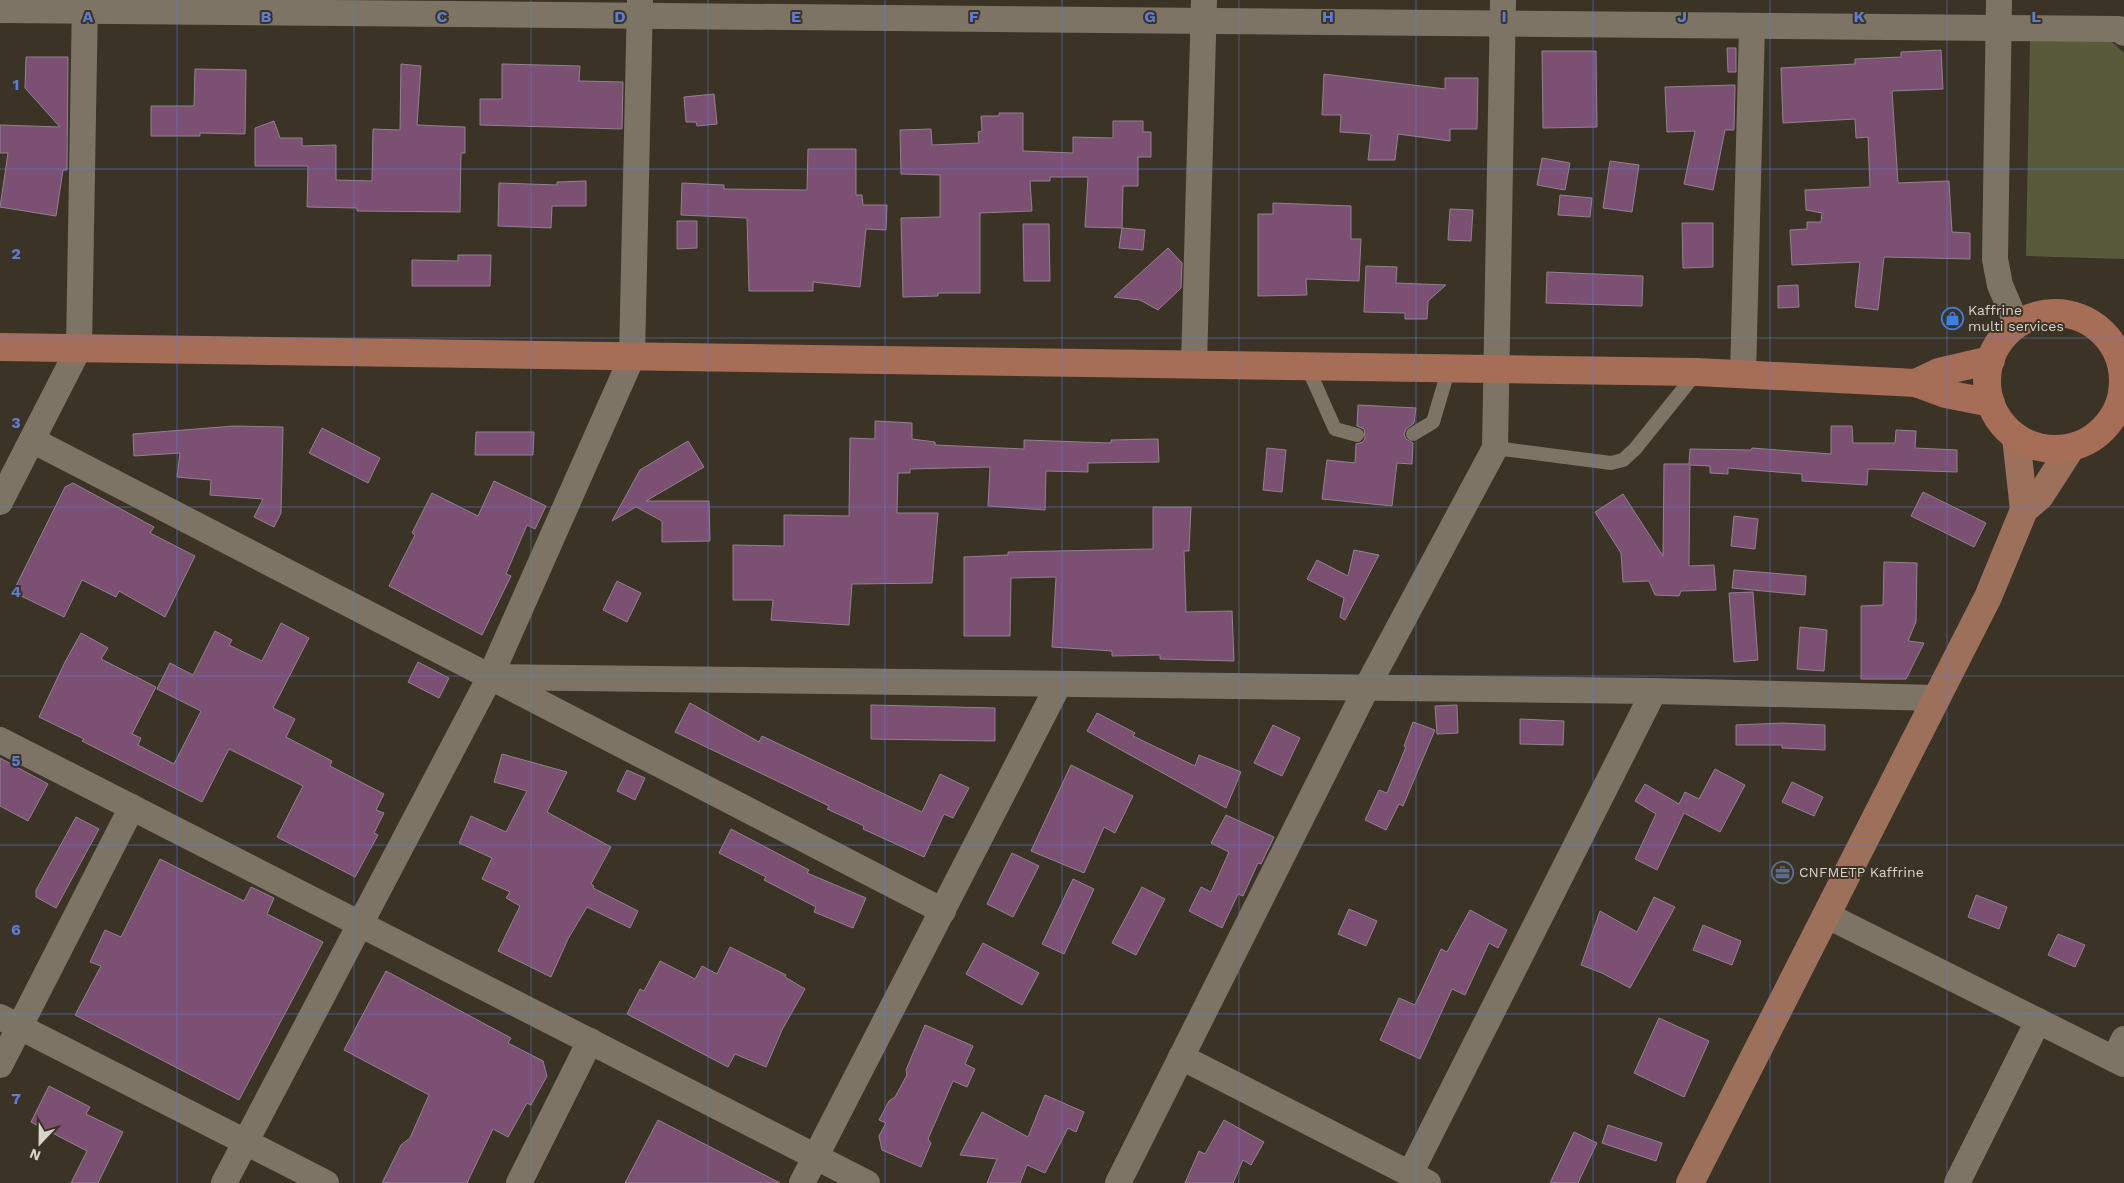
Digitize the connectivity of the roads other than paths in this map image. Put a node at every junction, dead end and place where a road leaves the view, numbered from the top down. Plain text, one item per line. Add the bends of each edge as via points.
1 (1999, 0) edge
2 (85, 5) edge
3 (640, 8) edge
4 (0, 10) edge
5 (1204, 11) edge
6 (1503, 12) edge
7 (1752, 26) junction
8 (1998, 28) junction
9 (2124, 33) edge
10 (2017, 325) junction
11 (0, 347) edge
12 (79, 348) junction
13 (632, 357) junction
14 (1990, 360) junction
15 (2122, 362) edge
16 (1194, 365) junction
17 (1307, 366) junction
18 (1449, 368) junction
19 (1496, 368) junction
20 (1697, 372) junction
21 (1743, 375) junction
22 (1916, 383) junction
23 (1990, 403) junction
24 (2117, 419) edge
25 (1413, 434) dead end
26 (1357, 435) dead end
27 (2016, 437) junction
28 (32, 440) junction
29 (1496, 448) junction
30 (2071, 448) junction
31 (0, 502) edge
32 (2024, 510) junction
33 (490, 677) junction
34 (1059, 684) junction
35 (1367, 687) junction
36 (1654, 691) junction
37 (1936, 698) junction
38 (0, 740) edge
39 (132, 808) junction
40 (943, 911) junction
41 (1826, 915) junction
42 (360, 924) junction
43 (2038, 1021) junction
44 (10, 1022) edge
45 (590, 1042) junction
46 (2121, 1054) edge
47 (1181, 1057) junction
48 (0, 1065) edge
49 (246, 1142) junction
50 (815, 1156) junction
51 (1419, 1178) edge
52 (224, 1183) edge
53 (326, 1183) edge
54 (518, 1183) edge
55 (802, 1183) edge
56 (867, 1183) edge
57 (1118, 1183) edge
58 (1690, 1183) edge
59 (1957, 1183) edge

1 - 8 street
2 - 3 street
2 - 4 street
2 - 12 street
3 - 5 street
3 - 13 street
5 - 6 street
5 - 16 street
6 - 7 street
6 - 19 street
7 - 8 street
7 - 21 street
8 - 9 street via 2120,30
8 - 10 street via 1995,260 2000,285
10 - 14 highway via 2000,341
10 - 15 highway via 2049,314 2077,317 2095,327 2110,342
11 - 12 highway
12 - 13 highway
12 - 28 street
13 - 16 highway
13 - 33 street
14 - 22 highway via 1939,372
14 - 23 highway via 1987,381
15 - 24 highway via 2124,383
16 - 17 highway
17 - 18 highway
17 - 26 lane via 1335,429
18 - 19 highway
18 - 25 lane via 1433,422
19 - 20 highway
19 - 29 street
20 - 21 highway
20 - 29 lane via 1623,460 1611,463
21 - 22 highway
22 - 23 highway via 1946,394
23 - 27 highway via 2000,421
24 - 30 highway via 2093,438
27 - 30 highway via 2033,446 2052,450
27 - 32 main road
28 - 31 street
28 - 33 street
29 - 35 street
30 - 32 main road via 2040,496
32 - 37 main road via 1988,596
33 - 34 street
33 - 40 street
33 - 42 street
34 - 35 street
34 - 40 street
35 - 36 street
35 - 47 street
36 - 37 street
36 - 51 street
37 - 41 main road
38 - 39 street
39 - 42 street
39 - 44 street
40 - 50 street
41 - 43 street
41 - 58 main road
42 - 45 street
42 - 49 street
43 - 46 street
43 - 59 street
44 - 48 street
44 - 49 street
45 - 50 street
45 - 54 street
47 - 51 street
47 - 57 street
49 - 52 street
49 - 53 street
50 - 55 street
50 - 56 street

